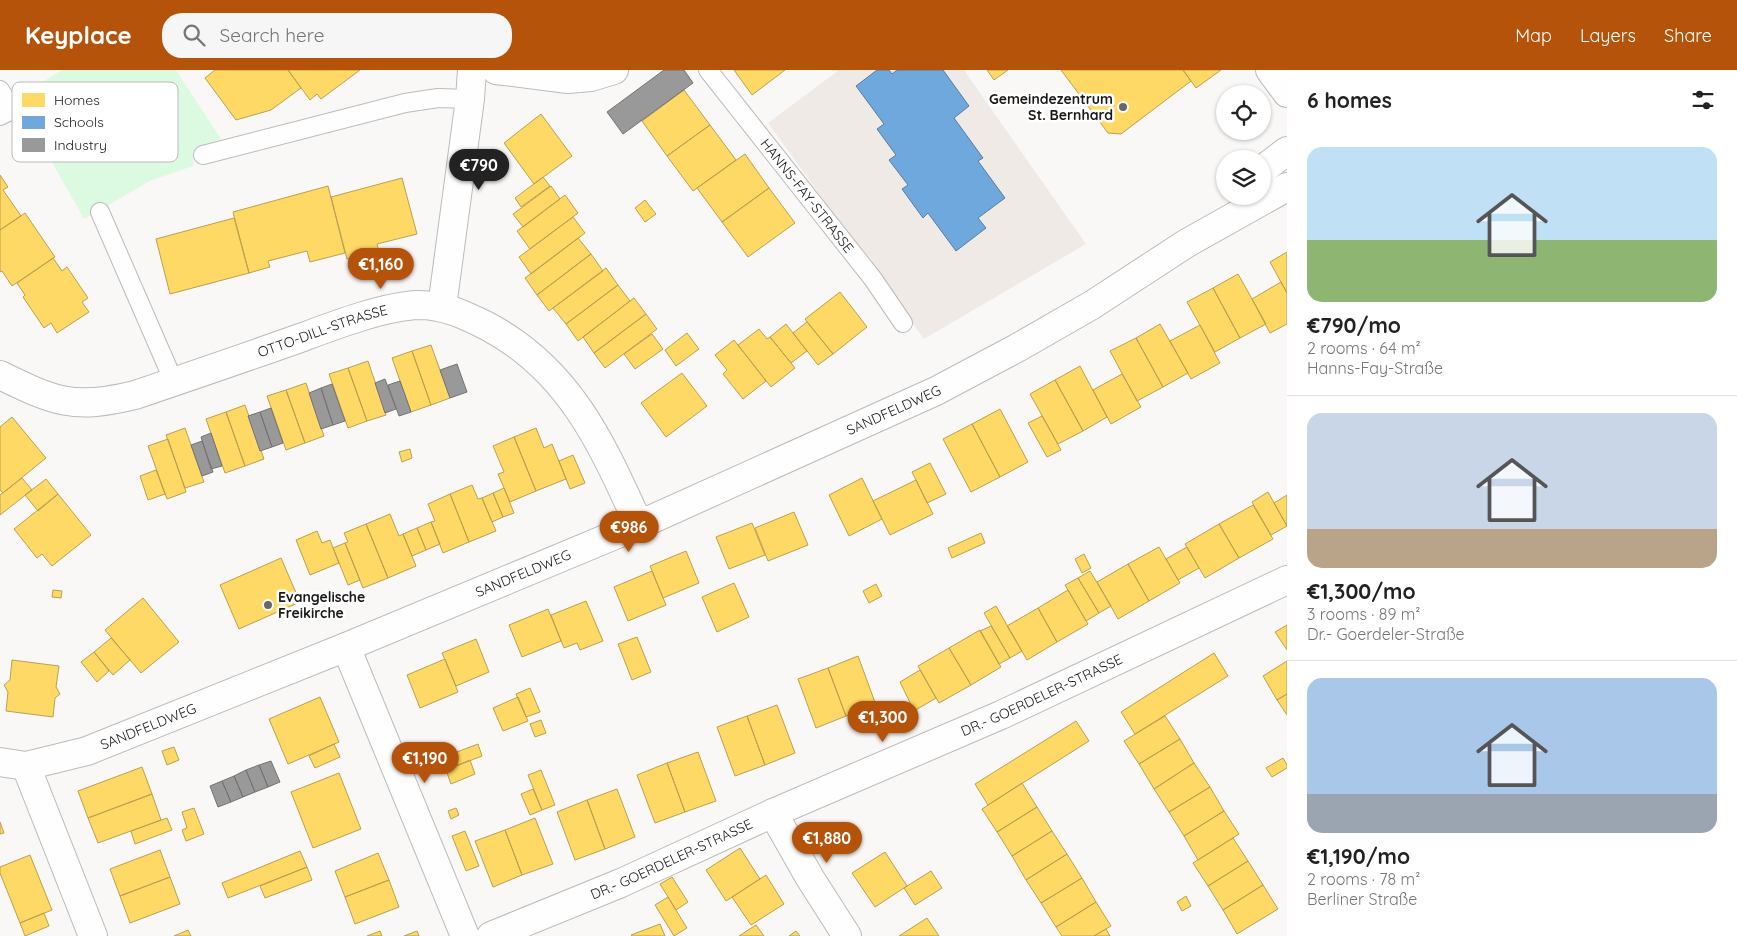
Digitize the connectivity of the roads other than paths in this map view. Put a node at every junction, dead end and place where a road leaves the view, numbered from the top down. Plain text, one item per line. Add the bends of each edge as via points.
1 (472, 70) edge
2 (496, 70) edge
3 (614, 70) edge
4 (708, 70) edge
5 (1270, 70) edge
6 (0, 90) edge
7 (1287, 93) edge
8 (470, 99) junction
9 (0, 116) edge
10 (1287, 151) edge
11 (203, 155) dead end
12 (1271, 163) edge
13 (1287, 187) edge
14 (1223, 205) edge
15 (100, 212) dead end
16 (1187, 243) junction
17 (442, 307) junction
18 (903, 323) dead end
19 (0, 375) edge
20 (174, 382) junction
21 (640, 526) junction
22 (1287, 580) edge
23 (346, 648) junction
24 (13, 764) edge
25 (772, 813) junction
26 (93, 936) edge
27 (465, 936) edge
28 (491, 936) edge
29 (847, 936) edge

1 - 8 street
2 - 3 street via 568,79
4 - 18 lane, HANNS-FAY-STRASSE via 873,279
5 - 7 street
6 - 9 lane via 12,110
8 - 11 lane via 438,98 405,103
8 - 17 street
10 - 12 street
13 - 16 street, SANDFELDWEG
14 - 16 street, SANDFELDWEG
15 - 20 lane
16 - 21 street, SANDFELDWEG via 1084,310 936,391
17 - 20 street, OTTO-DILL-STRASSE via 418,305 351,320
17 - 21 street, OTTO-DILL-STRASSE via 507,337 548,370 569,394 603,450
19 - 20 street, OTTO-DILL-STRASSE via 58,400 80,404 135,396
21 - 23 street, SANDFELDWEG
22 - 25 street, DR.- GOERDELER-STRASSE via 1002,715
23 - 24 street, SANDFELDWEG via 87,750
23 - 27 street
24 - 26 street
25 - 28 street, DR.- GOERDELER-STRASSE via 621,882
25 - 29 street

